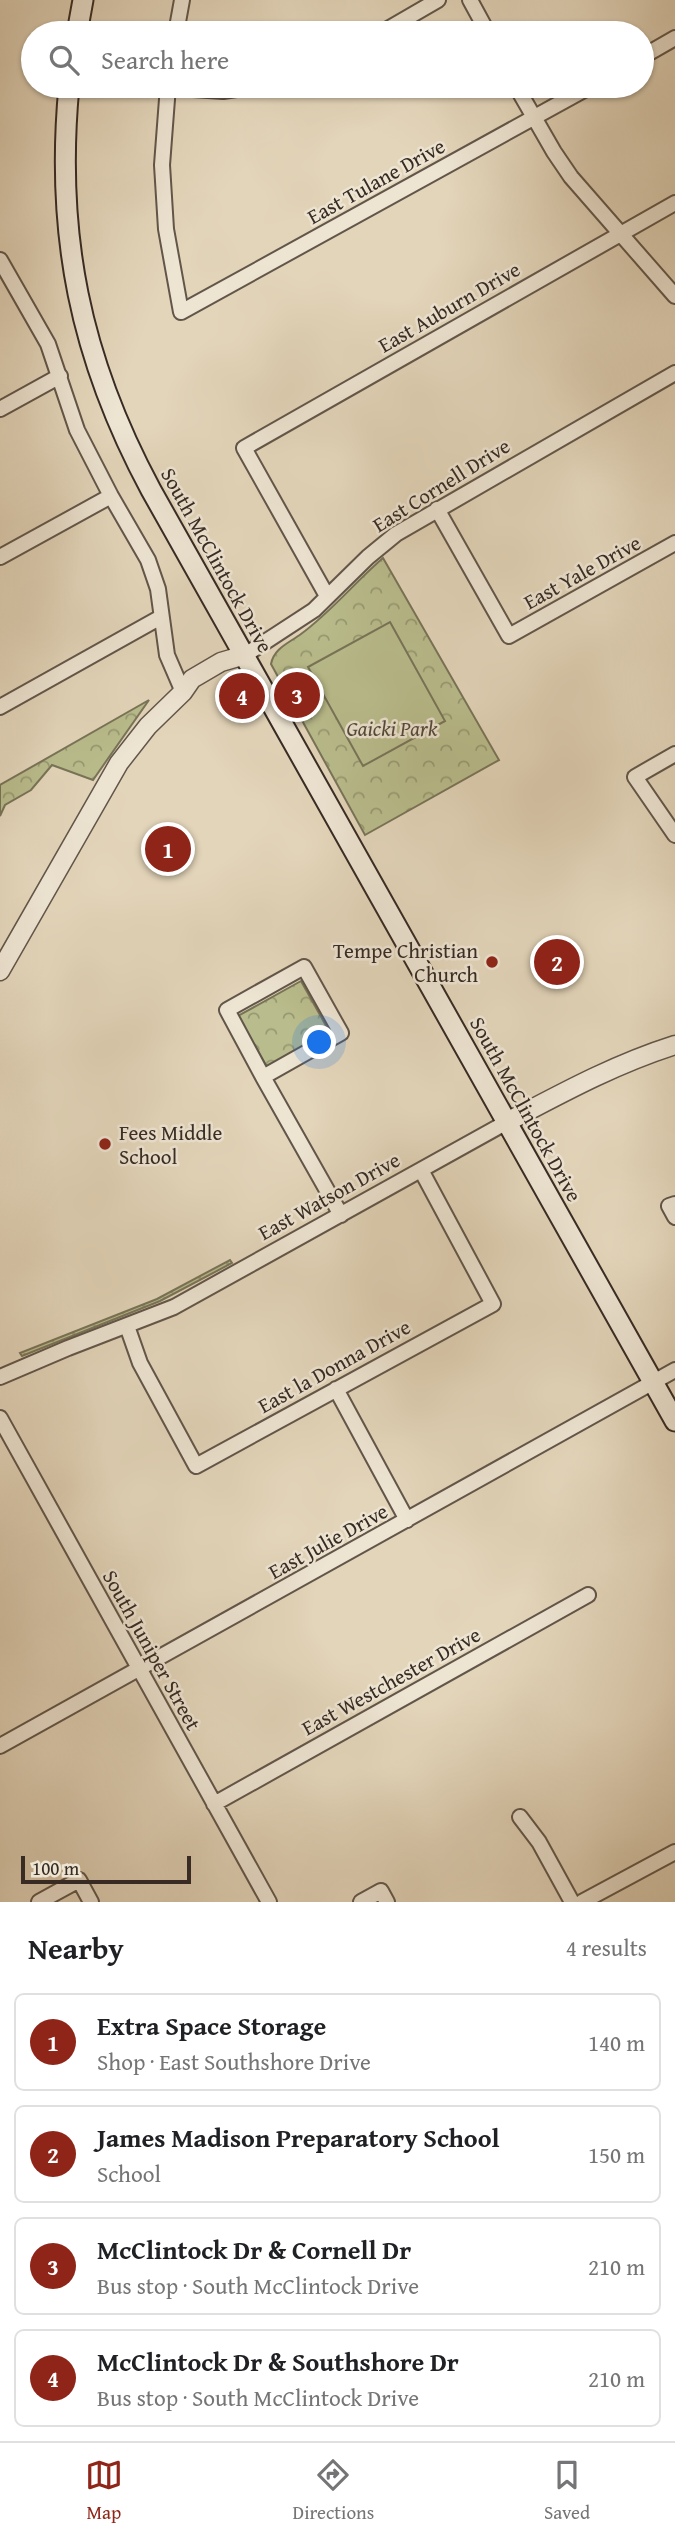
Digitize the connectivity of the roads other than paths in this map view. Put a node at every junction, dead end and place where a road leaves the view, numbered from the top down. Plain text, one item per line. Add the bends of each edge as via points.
1 (83, 0) edge
2 (181, 0) edge
3 (439, 0) edge
4 (470, 0) edge
5 (79, 21) edge
6 (178, 21) edge
7 (402, 21) edge
8 (481, 21) edge
9 (675, 38) edge
10 (654, 50) edge
11 (68, 98) edge
12 (166, 98) edge
13 (523, 98) edge
14 (570, 98) edge
15 (534, 118) junction
16 (675, 203) edge
17 (620, 234) junction
18 (0, 260) edge
19 (675, 296) edge
20 (675, 373) edge
21 (60, 376) junction
22 (0, 409) edge
23 (111, 496) junction
24 (437, 509) junction
25 (675, 543) edge
26 (0, 558) edge
27 (327, 596) junction
28 (161, 617) junction
29 (245, 655) junction
30 (183, 692) junction
31 (0, 707) edge
32 (675, 754) edge
33 (675, 835) edge
34 (0, 971) edge
35 (675, 1045) edge
36 (263, 1076) junction
37 (506, 1122) junction
38 (421, 1170) junction
39 (341, 1215) junction
40 (127, 1326) junction
41 (675, 1370) edge
42 (0, 1377) edge
43 (653, 1382) junction
44 (335, 1389) junction
45 (0, 1418) edge
46 (675, 1421) edge
47 (407, 1520) junction
48 (588, 1595) dead end
49 (138, 1670) junction
50 (0, 1746) edge
51 (214, 1804) junction
52 (520, 1817) dead end
53 (675, 1852) edge
54 (384, 1897) edge
55 (39, 1902) edge
56 (91, 1902) edge
57 (269, 1902) edge
58 (361, 1902) edge
59 (572, 1902) edge
60 (582, 1902) edge

1 - 5 main road
2 - 6 street
3 - 7 street
4 - 8 street
9 - 10 street
11 - 29 main road, South McClintock Drive via 64,176 68,234 93,360 129,448
12 - 15 street, East Tulane Drive via 162,165 166,229 181,312
13 - 15 street
14 - 15 street, East Tulane Drive
15 - 17 street via 571,177
16 - 17 street, East Auburn Drive
17 - 19 street
17 - 27 street, East Auburn Drive via 244,447
18 - 21 street via 48,344
20 - 24 street, East Cornell Drive
21 - 22 street
21 - 23 street via 77,430
23 - 26 street
23 - 28 street via 148,560
24 - 25 street, East Yale Drive via 509,636
24 - 27 street, East Cornell Drive via 396,534
27 - 29 street, East Cornell Drive via 288,629
28 - 30 street via 166,656
28 - 31 street
29 - 30 street via 202,673
29 - 37 main road, South McClintock Drive
30 - 34 street via 120,763
32 - 33 street via 635,777
35 - 37 street, East Watson Drive via 580,1082
36 - 36 street via 341,1033 304,968 226,1010
36 - 39 street
37 - 38 street, East Watson Drive
37 - 43 main road, South McClintock Drive
38 - 39 street, East Watson Drive
38 - 44 street, East la Donna Drive via 493,1304
39 - 40 street, East Watson Drive via 192,1297
40 - 42 street, East Watson Drive
40 - 44 street, East la Donna Drive via 139,1363 197,1466
41 - 43 street, East Julie Drive
43 - 46 main road, South McClintock Drive
43 - 47 street, East Julie Drive
44 - 47 street
45 - 49 street, South Juniper Street
47 - 49 street, East Julie Drive
48 - 51 street, East Westchester Drive
49 - 50 street, East Julie Drive
49 - 51 street, South Juniper Street
51 - 57 street, South Juniper Street
52 - 59 street
53 - 60 street
54 - 58 street
55 - 56 street via 79,1881

